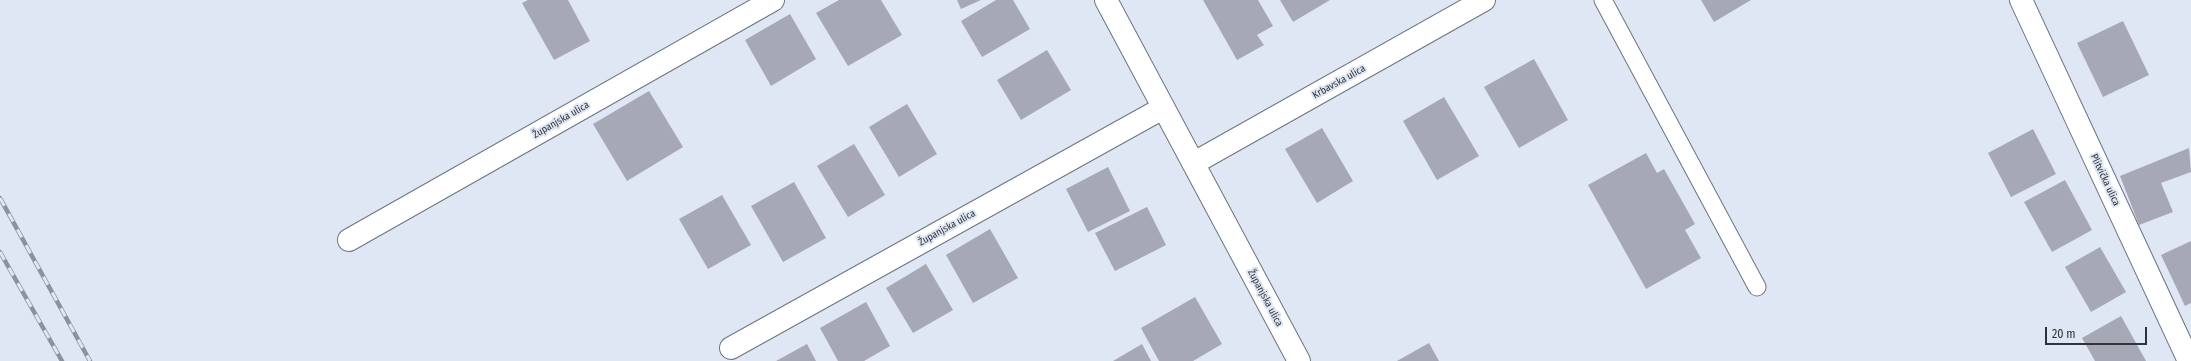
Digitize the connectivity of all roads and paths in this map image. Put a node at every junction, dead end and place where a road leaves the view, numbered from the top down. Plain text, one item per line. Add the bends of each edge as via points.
1 (773, 0) edge
2 (1106, 0) edge
3 (1484, 0) edge
4 (1603, 0) edge
5 (2021, 0) edge
6 (1164, 108) junction
7 (1194, 163) junction
8 (349, 240) dead end
9 (1756, 288) dead end
10 (731, 348) dead end
11 (1299, 361) edge
12 (2189, 361) edge

1 - 8 street, Županjska ulica
2 - 6 street, Županjska ulica
3 - 7 street, Krbavska ulica
4 - 9 lane
5 - 12 street, Plitvička ulica
6 - 7 street, Županjska ulica
6 - 10 street, Županjska ulica
7 - 11 street, Županjska ulica

